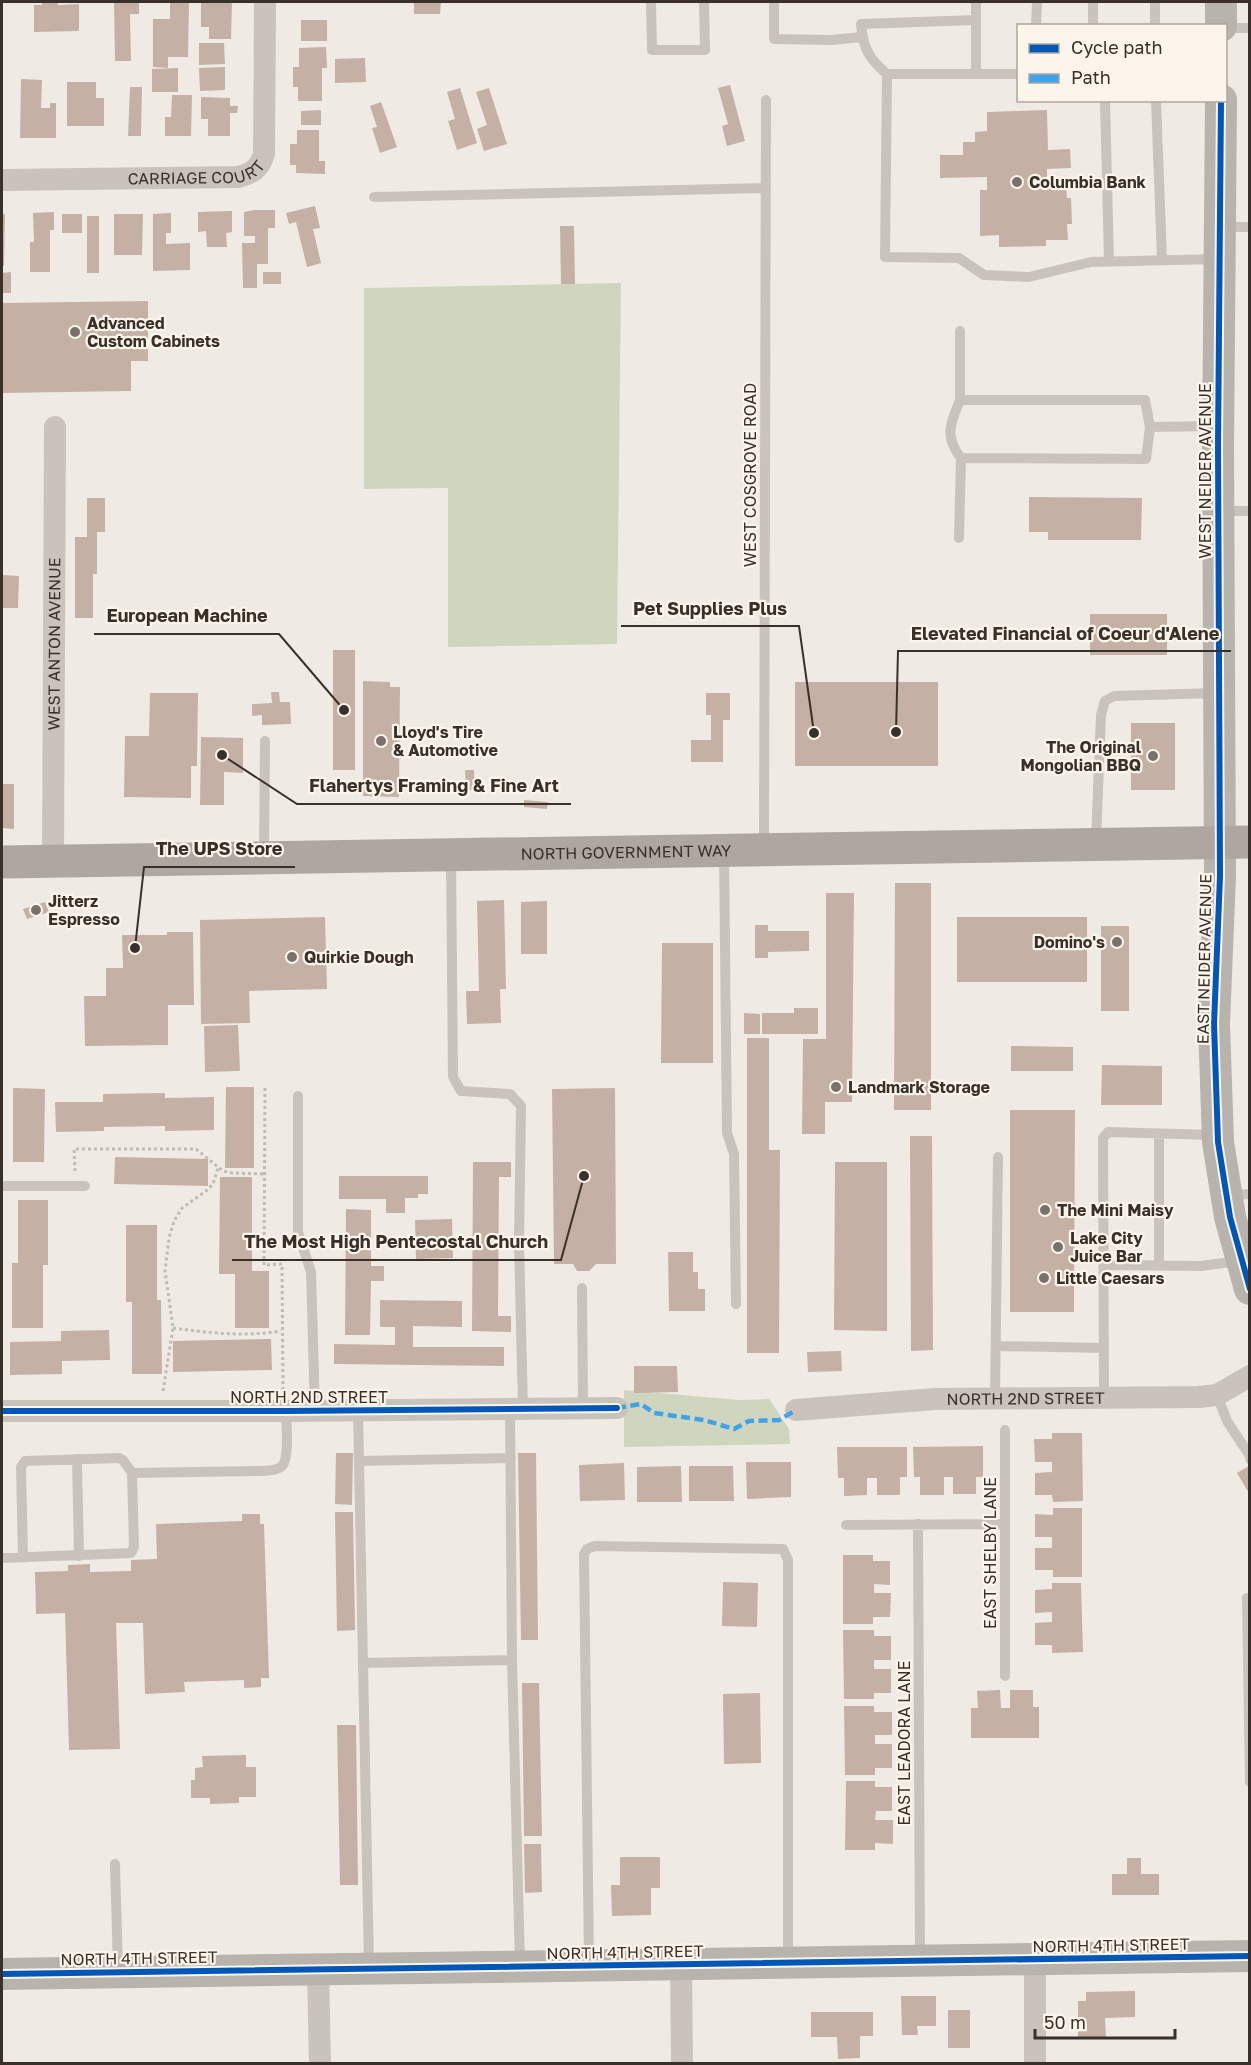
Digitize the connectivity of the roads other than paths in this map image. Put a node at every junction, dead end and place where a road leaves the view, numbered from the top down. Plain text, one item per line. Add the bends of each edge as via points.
1 (265, 2) edge
2 (651, 2) edge
3 (704, 2) edge
4 (774, 2) edge
5 (976, 2) edge
6 (1037, 2) edge
7 (1093, 2) edge
8 (1155, 2) edge
9 (1221, 2) edge
10 (976, 20) junction
11 (1036, 24) edge
12 (1093, 24) edge
13 (1155, 24) edge
14 (1221, 24) edge
15 (1227, 28) edge
16 (1250, 28) edge
17 (862, 37) junction
18 (887, 74) junction
19 (976, 74) junction
20 (1017, 74) edge
21 (766, 100) dead end
22 (1105, 102) edge
23 (1156, 102) edge
24 (1221, 102) edge
25 (2, 180) edge
26 (766, 188) junction
27 (374, 197) dead end
28 (1234, 227) edge
29 (1162, 259) junction
30 (1219, 259) junction
31 (1108, 261) junction
32 (960, 331) dead end
33 (960, 400) junction
34 (1218, 425) junction
35 (1150, 427) junction
36 (55, 428) dead end
37 (961, 458) junction
38 (1218, 511) junction
39 (1250, 511) edge
40 (958, 538) dead end
41 (1219, 692) junction
42 (265, 741) dead end
43 (1234, 842) edge
44 (1096, 844) junction
45 (764, 849) junction
46 (724, 850) junction
47 (451, 855) junction
48 (264, 858) junction
49 (2, 862) edge
50 (53, 862) junction
51 (298, 1096) dead end
52 (1159, 1134) junction
53 (1218, 1136) junction
54 (998, 1157) dead end
55 (2, 1186) edge
56 (85, 1186) dead end
57 (1238, 1195) edge
58 (1104, 1265) junction
59 (1159, 1266) junction
60 (1245, 1275) edge
61 (582, 1288) dead end
62 (736, 1304) dead end
63 (996, 1346) junction
64 (1104, 1348) junction
65 (1250, 1376) edge
66 (1217, 1395) junction
67 (1104, 1398) junction
68 (995, 1399) junction
69 (284, 1402) junction
70 (583, 1408) junction
71 (617, 1408) dead end
72 (517, 1409) junction
73 (795, 1410) dead end
74 (2, 1411) edge
75 (315, 1411) junction
76 (358, 1411) junction
77 (1005, 1430) dead end
78 (1250, 1456) edge
79 (511, 1458) junction
80 (77, 1459) junction
81 (359, 1461) junction
82 (132, 1473) junction
83 (918, 1524) junction
84 (1005, 1524) junction
85 (846, 1525) dead end
86 (79, 1556) junction
87 (2, 1558) edge
88 (23, 1558) junction
89 (1250, 1598) edge
90 (512, 1660) junction
91 (363, 1663) junction
92 (1005, 1676) dead end
93 (1249, 1739) edge
94 (1250, 1782) edge
95 (115, 1864) dead end
96 (1250, 1956) edge
97 (1035, 1960) junction
98 (920, 1961) junction
99 (788, 1963) junction
100 (681, 1964) junction
101 (520, 1966) junction
102 (589, 1966) junction
103 (318, 1968) junction
104 (369, 1968) junction
105 (118, 1972) junction
106 (2, 1974) edge
107 (320, 2064) edge
108 (682, 2064) edge
109 (1035, 2064) edge

1 - 25 street, CARRIAGE COURT via 264,154 252,173 238,177
2 - 3 lane via 652,50 705,50
4 - 17 lane via 774,39
5 - 10 lane
6 - 11 lane
7 - 12 lane
8 - 13 lane
9 - 14 main road
10 - 17 lane via 861,24
10 - 19 lane
15 - 16 lane
17 - 18 lane via 873,63
18 - 19 lane
18 - 31 lane via 885,257 959,258 984,275 1018,277
19 - 20 lane
21 - 26 lane, WEST COSGROVE ROAD
22 - 31 lane
23 - 29 lane
24 - 28 main road, WEST NEIDER AVENUE
26 - 27 lane
26 - 45 lane, WEST COSGROVE ROAD
28 - 30 main road, WEST NEIDER AVENUE
29 - 30 lane
29 - 31 lane
30 - 34 main road, WEST NEIDER AVENUE
32 - 33 lane
33 - 35 lane via 1145,400
33 - 37 lane via 951,423 951,446
34 - 35 lane
34 - 38 main road, WEST NEIDER AVENUE
35 - 37 lane via 1146,459
36 - 50 street, WEST ANTON AVENUE
37 - 40 lane
38 - 39 lane
38 - 41 main road, WEST NEIDER AVENUE
41 - 43 main road, WEST NEIDER AVENUE
41 - 44 lane via 1114,696 1106,701 1101,715
42 - 48 lane
43 - 44 main road, NORTH GOVERNMENT WAY
43 - 53 main road, EAST NEIDER AVENUE via 1214,1024
44 - 45 main road, NORTH GOVERNMENT WAY
45 - 46 main road, NORTH GOVERNMENT WAY
46 - 47 main road, NORTH GOVERNMENT WAY
46 - 62 lane via 727,1133 734,1154
47 - 48 main road, NORTH GOVERNMENT WAY
47 - 72 lane via 453,1077 462,1091 510,1094 522,1106
48 - 50 main road, NORTH GOVERNMENT WAY
49 - 50 main road, NORTH GOVERNMENT WAY
51 - 75 lane via 298,1232 311,1272
52 - 53 lane
52 - 58 lane via 1108,1132 1103,1138
52 - 59 lane
53 - 57 main road, EAST NEIDER AVENUE
54 - 63 lane
55 - 56 lane
57 - 60 main road, EAST NEIDER AVENUE via 1230,1218
58 - 59 lane
58 - 64 lane
59 - 60 lane via 1201,1266
61 - 70 lane
63 - 64 lane
63 - 68 lane
64 - 67 lane
65 - 66 street, NORTH 2ND STREET
66 - 67 street, NORTH 2ND STREET
66 - 78 lane via 1227,1421
67 - 68 street, NORTH 2ND STREET
68 - 73 street, NORTH 2ND STREET via 935,1399
69 - 74 street, NORTH 2ND STREET
69 - 75 street, NORTH 2ND STREET
69 - 82 lane via 286,1458 277,1469
70 - 71 street, NORTH 2ND STREET
70 - 72 street, NORTH 2ND STREET
72 - 76 street, NORTH 2ND STREET
72 - 79 lane
75 - 76 street, NORTH 2ND STREET
76 - 81 lane
77 - 84 lane, EAST SHELBY LANE
79 - 81 lane
79 - 90 lane
80 - 82 lane via 119,1458
80 - 86 lane
80 - 88 lane via 22,1463
81 - 91 lane
82 - 86 lane via 133,1550 127,1555
83 - 84 lane
83 - 85 lane
83 - 98 lane, EAST LEADORA LANE
84 - 92 lane, EAST SHELBY LANE
86 - 88 lane
87 - 88 lane
89 - 93 lane
90 - 91 lane
90 - 101 lane
91 - 104 lane
93 - 94 lane
95 - 105 lane
96 - 97 main road, NORTH 4TH STREET
97 - 98 main road, NORTH 4TH STREET
97 - 109 street
98 - 99 main road, NORTH 4TH STREET
99 - 100 main road, NORTH 4TH STREET
99 - 102 lane via 786,1552 595,1546 584,1554
100 - 102 main road, NORTH 4TH STREET
100 - 108 street
101 - 102 main road, NORTH 4TH STREET
101 - 104 main road, NORTH 4TH STREET
103 - 104 main road, NORTH 4TH STREET
103 - 105 main road, NORTH 4TH STREET
103 - 107 street
105 - 106 main road, NORTH 4TH STREET

